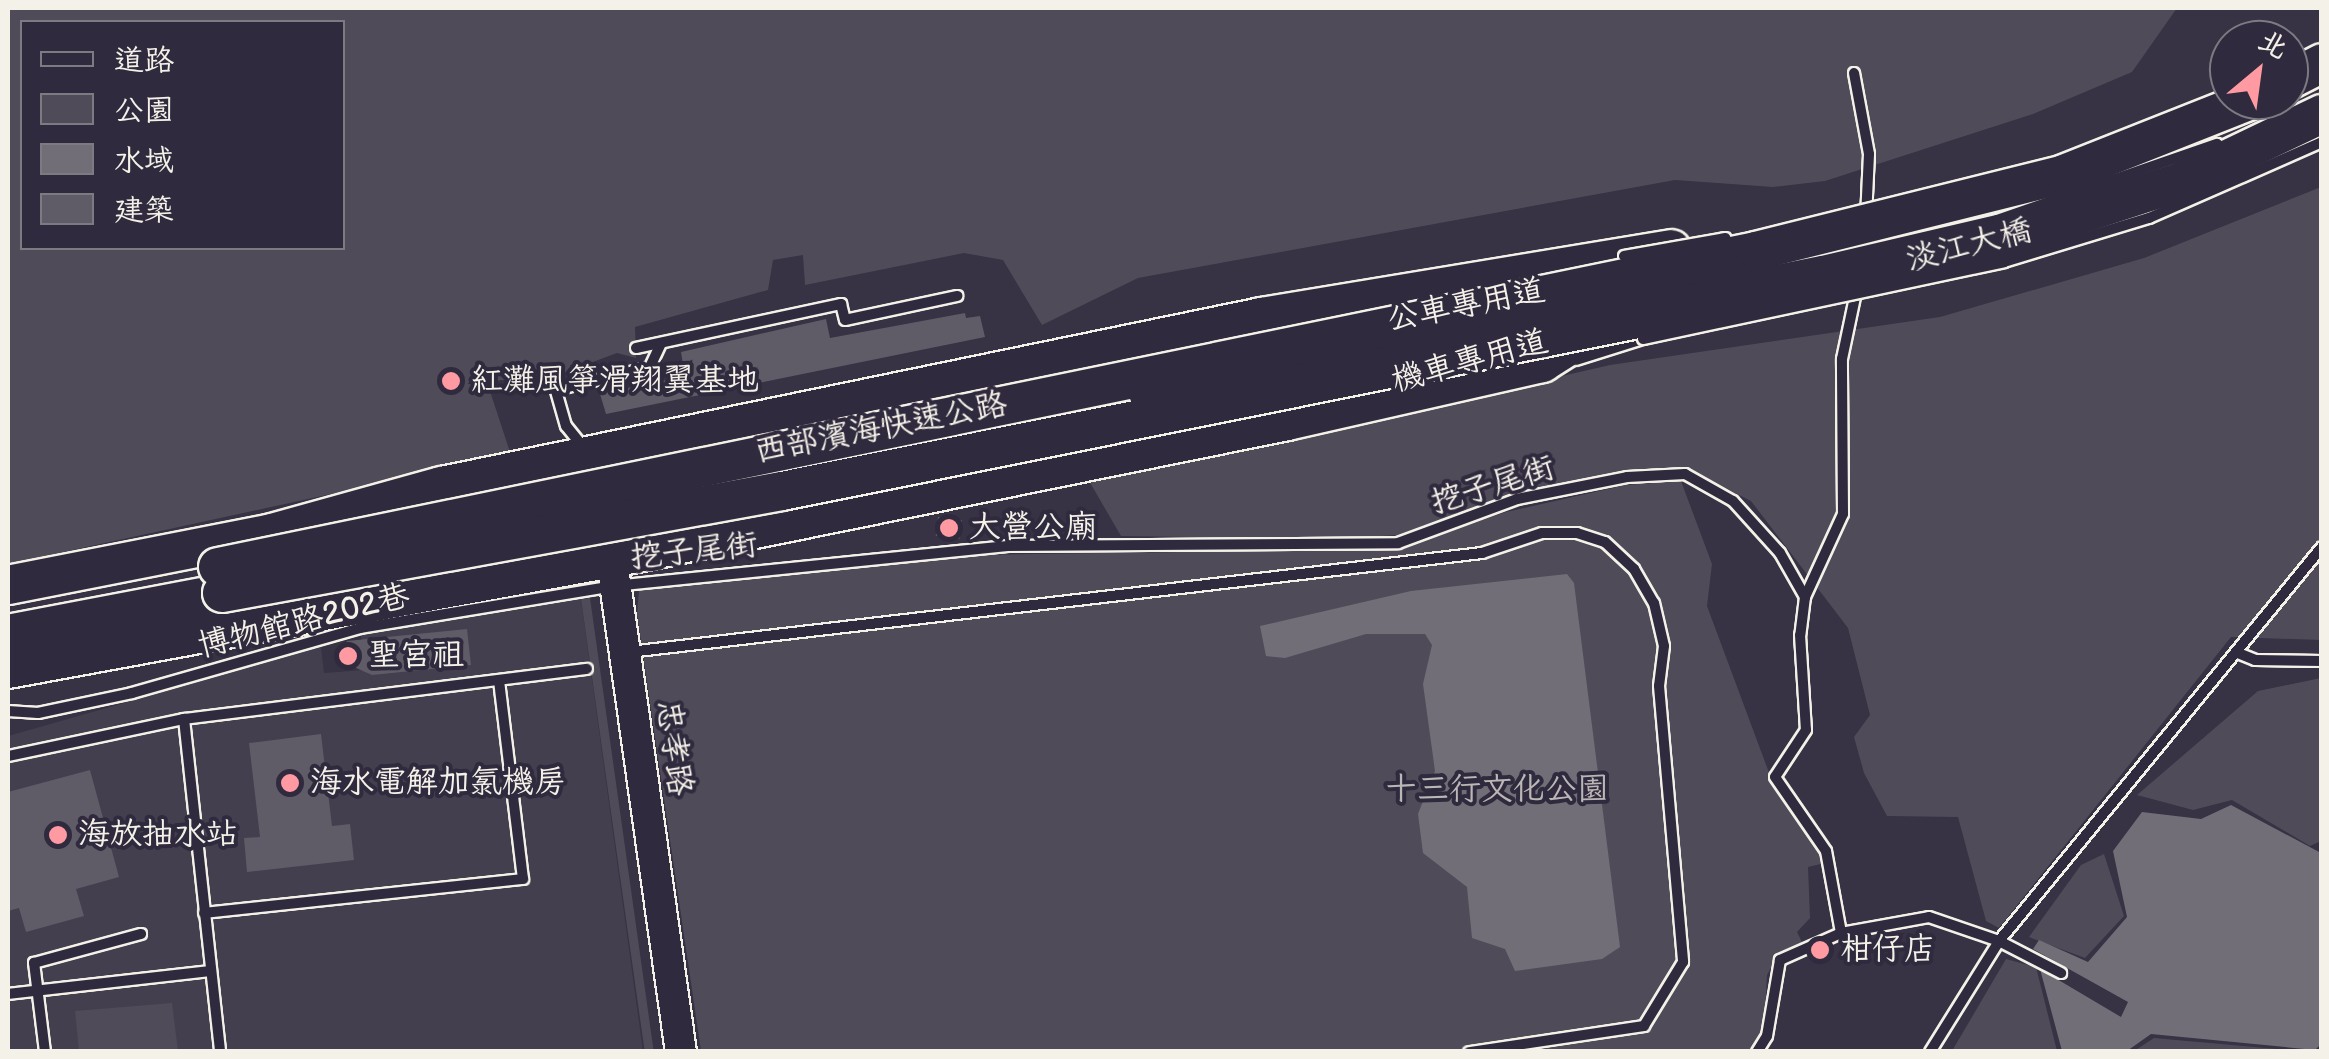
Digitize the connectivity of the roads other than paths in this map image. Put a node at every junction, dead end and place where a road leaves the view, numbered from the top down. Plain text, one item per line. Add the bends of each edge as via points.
1 (1854, 73) dead end
2 (2209, 100) edge
3 (2322, 114) edge
4 (2209, 117) edge
5 (2232, 139) dead end
6 (2322, 142) edge
7 (2074, 154) dead end
8 (2057, 160) dead end
9 (1759, 239) junction
10 (957, 296) dead end
11 (1600, 326) junction
12 (660, 343) junction
13 (636, 348) dead end
14 (1119, 401) dead end
15 (594, 456) junction
16 (1021, 491) dead end
17 (888, 518) dead end
18 (2322, 547) edge
19 (613, 572) junction
20 (8, 585) edge
21 (1805, 597) junction
22 (8, 610) edge
23 (8, 634) edge
24 (624, 653) junction
25 (2238, 653) junction
26 (2322, 662) edge
27 (8, 669) edge
28 (587, 670) dead end
29 (500, 680) junction
30 (8, 711) edge
31 (184, 719) junction
32 (8, 756) edge
33 (204, 913) junction
34 (1841, 933) junction
35 (141, 934) dead end
36 (1999, 940) junction
37 (210, 971) junction
38 (2061, 973) dead end
39 (37, 990) junction
40 (8, 994) edge
41 (1532, 1047) edge
42 (46, 1052) edge
43 (220, 1052) edge
44 (680, 1052) edge
45 (1469, 1052) edge
46 (1757, 1052) edge
47 (1930, 1052) edge

1 - 21 lane via 1870,190 1842,359 1843,514
2 - 7 lane
3 - 11 highway, 淡江大橋, bridge via 2182,180 2015,236
4 - 9 highway, 淡江大橋, bridge via 2064,174
5 - 14 lane, 公車專用道, bridge via 2129,178 1944,232
6 - 16 lane, 機車專用道, bridge via 2149,218 2004,262 1643,338 1438,398
8 - 9 lane
9 - 15 highway, bridge via 1352,299
9 - 22 highway, 西部濱海快速公路, bridge
10 - 12 lane via 845,320 842,304
11 - 19 highway via 1542,363 1287,422 917,492
11 - 23 highway, 西部濱海快速公路, bridge via 782,491
12 - 13 lane
12 - 15 lane via 650,367 556,390 566,426
15 - 19 street, 忠孝路
15 - 20 highway via 442,486 272,533
17 - 19 lane via 646,560
18 - 25 lane
19 - 21 lane, 挖子尾街 via 1010,546 1398,543 1517,499 1665,473 1705,481 1733,501 1780,553
19 - 24 street, 忠孝路
19 - 27 highway via 289,616
19 - 30 lane, 博物館路202巷 via 360,628 132,693 38,714
21 - 34 lane via 1800,635 1806,730 1776,777 1826,851
24 - 41 lane via 1482,552 1542,533 1578,533 1605,542 1634,568 1654,603 1664,646 1659,686 1682,962 1644,1026
24 - 44 street, 忠孝路
25 - 26 lane via 2255,660
25 - 36 lane via 2130,774
28 - 29 lane
29 - 31 lane
29 - 33 lane via 522,880
31 - 32 lane
31 - 33 lane
33 - 37 lane
34 - 36 lane via 1929,917
34 - 46 lane via 1780,960 1767,1036
35 - 39 lane via 34,963
36 - 38 lane
36 - 47 lane
37 - 39 lane
37 - 43 lane
39 - 40 lane
39 - 42 lane
41 - 45 lane

